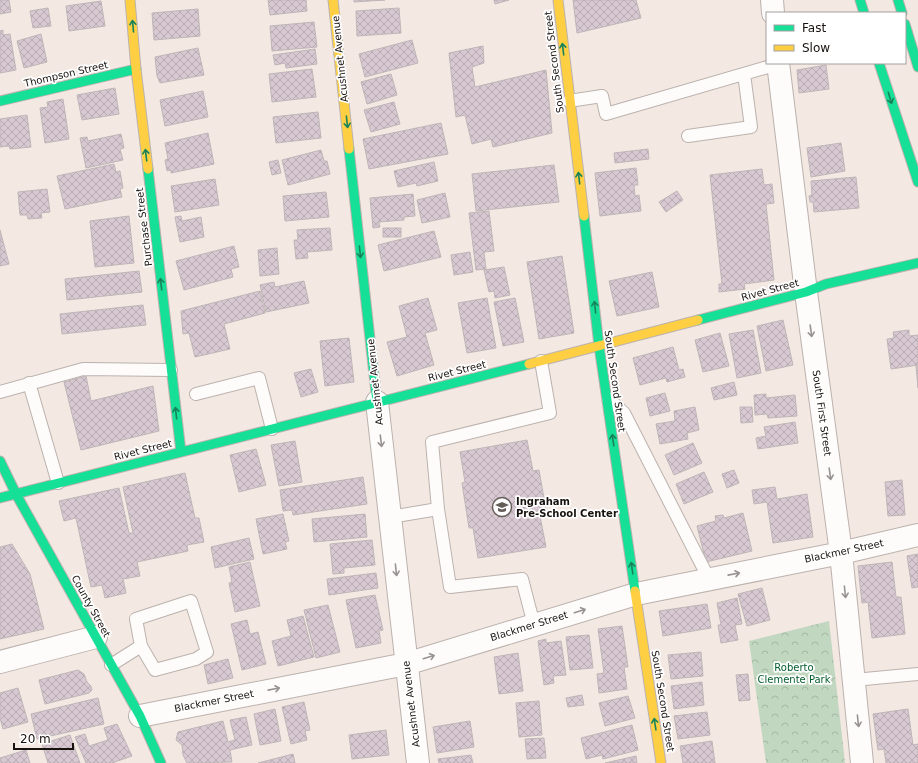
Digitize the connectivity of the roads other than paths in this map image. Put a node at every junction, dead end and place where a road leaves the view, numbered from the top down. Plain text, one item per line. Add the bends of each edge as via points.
1 (130, 0) edge
2 (333, 0) edge
3 (558, 0) edge
4 (772, 0) edge
5 (860, 0) edge
6 (898, 0) edge
7 (773, 12) edge
8 (864, 12) edge
9 (902, 12) edge
10 (906, 27) edge
11 (778, 64) edge
12 (879, 64) edge
13 (918, 67) edge
14 (136, 69) junction
15 (744, 74) junction
16 (0, 100) edge
17 (569, 101) junction
18 (688, 136) dead end
19 (918, 182) edge
20 (918, 263) edge
21 (806, 292) junction
22 (599, 346) junction
23 (541, 361) junction
24 (171, 370) junction
25 (29, 383) junction
26 (0, 392) edge
27 (196, 394) dead end
28 (606, 396) junction
29 (377, 402) junction
30 (272, 429) junction
31 (181, 452) junction
32 (0, 461) edge
33 (58, 483) junction
34 (16, 494) junction
35 (0, 498) edge
36 (438, 509) junction
37 (390, 517) junction
38 (918, 535) edge
39 (841, 553) junction
40 (709, 579) junction
41 (636, 594) junction
42 (534, 625) junction
43 (96, 638) junction
44 (141, 646) junction
45 (0, 662) edge
46 (406, 664) junction
47 (111, 665) junction
48 (918, 674) edge
49 (854, 680) junction
50 (140, 716) junction
51 (161, 763) edge
52 (418, 763) edge
53 (661, 763) edge
54 (862, 763) edge

14 -> 1 street, Purchase Street
2 -> 29 street, Acushnet Avenue
17 -> 3 street, South Second Street
4 - 7 street
5 - 8 street
6 - 9 street
10 - 13 street
11 - 15 lane
11 - 21 street, South First Street
12 -> 19 street
14 - 16 street, Thompson Street
24 -> 14 street, Purchase Street
15 - 17 lane via 606,114 602,96
15 - 18 lane via 751,126
22 -> 17 street, South Second Street
20 - 21 street, Rivet Street via 826,284
21 - 22 street, Rivet Street
21 -> 39 street, South First Street
22 - 23 street, Rivet Street
22 - 28 street, South Second Street
23 - 29 street, Rivet Street
23 - 36 lane via 550,413 432,442
24 - 25 lane via 83,369
31 -> 24 street, Purchase Street
25 - 26 lane
25 - 33 lane
27 - 30 lane via 259,378
28 - 40 lane via 624,413
41 -> 28 street, South Second Street
29 - 30 street, Rivet Street
29 -> 37 street, Acushnet Avenue
30 - 31 street, Rivet Street
31 - 33 street, Rivet Street
32 - 34 street, County Street
33 - 34 street, Rivet Street
34 - 35 street, Rivet Street
34 - 43 street, County Street
36 - 37 lane
36 - 42 lane via 450,587 522,579
37 -> 46 street, Acushnet Avenue
38 - 39 street, Blackmer Street
40 -> 39 street, Blackmer Street
39 -> 49 street, South First Street
40 - 41 street, Blackmer Street
42 -> 41 street, Blackmer Street
53 -> 41 street, South Second Street
46 -> 42 street, Blackmer Street
43 - 45 street
43 - 47 street, County Street
44 - 44 lane via 136,619 191,601 207,652 196,660 155,670
44 - 47 lane
50 -> 46 street, Blackmer Street
46 - 52 street, Acushnet Avenue
47 - 50 street, County Street
48 - 49 lane
49 -> 54 street, South First Street
50 - 51 street, County Street

